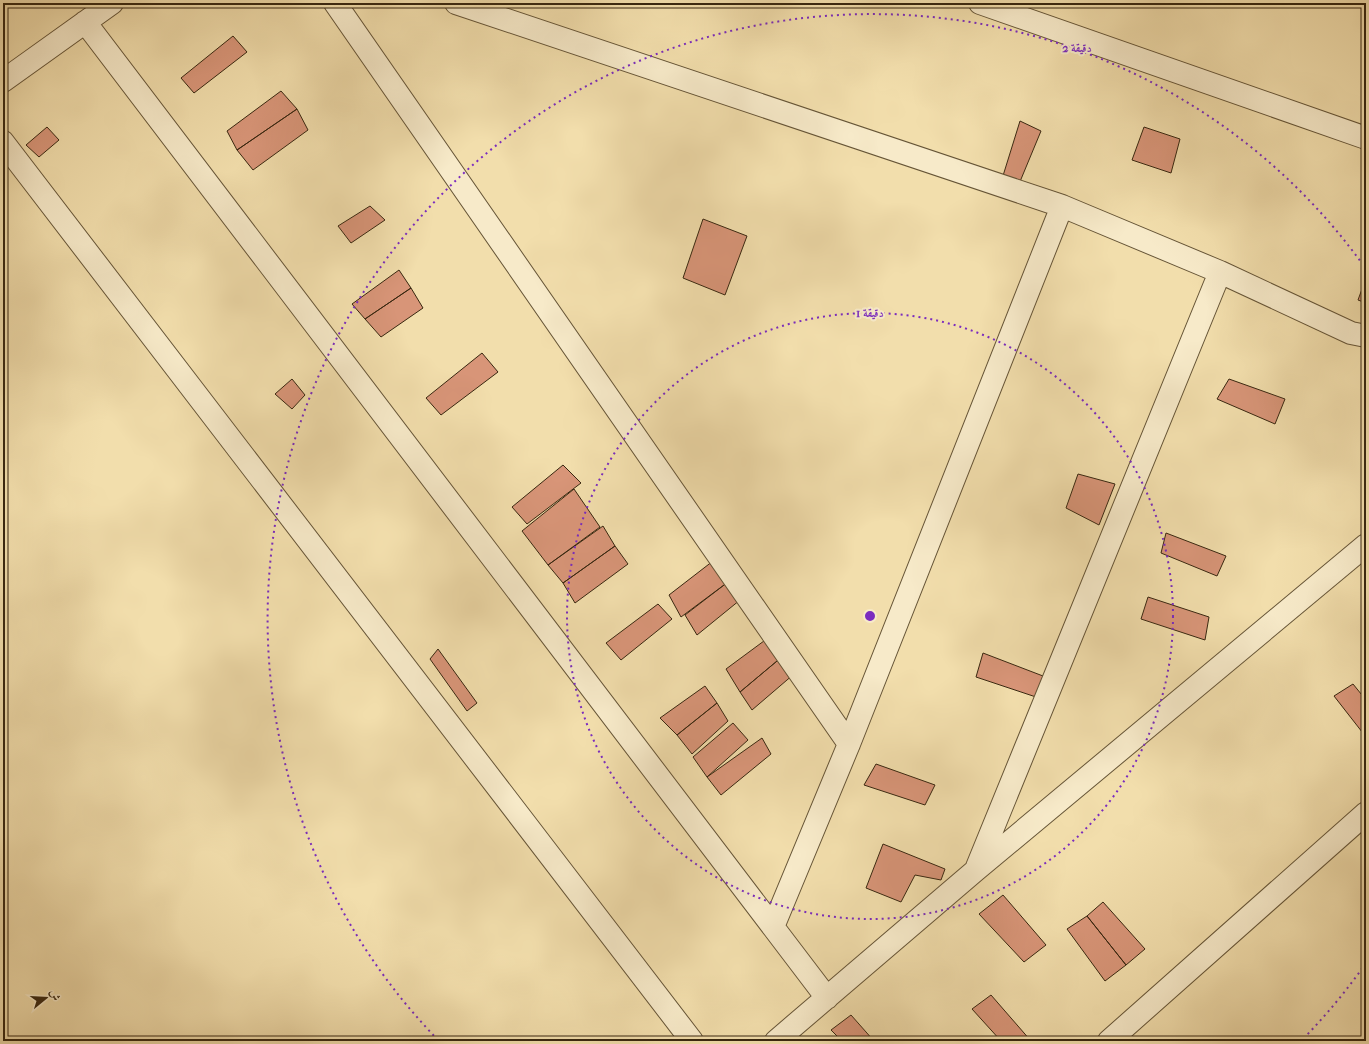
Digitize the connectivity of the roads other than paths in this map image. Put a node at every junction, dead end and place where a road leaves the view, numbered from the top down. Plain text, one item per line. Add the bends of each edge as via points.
1 (112, 3) edge
2 (335, 3) edge
3 (456, 3) edge
4 (980, 3) edge
5 (85, 22) junction
6 (3, 81) edge
7 (1366, 138) edge
8 (3, 142) edge
9 (1062, 206) junction
10 (1220, 272) junction
11 (1366, 336) edge
12 (1366, 545) edge
13 (849, 744) junction
14 (1366, 813) edge
15 (976, 870) junction
16 (773, 927) junction
17 (827, 998) junction
18 (692, 1041) edge
19 (776, 1041) edge
20 (1109, 1041) edge

1 - 5 street
2 - 13 street
3 - 9 street
4 - 7 street
5 - 6 street
5 - 16 street
8 - 18 street
9 - 10 street
9 - 13 street
10 - 11 street via 1351,333
10 - 15 street
12 - 15 street
13 - 16 street
14 - 20 street
15 - 17 street
16 - 17 street
17 - 19 street

